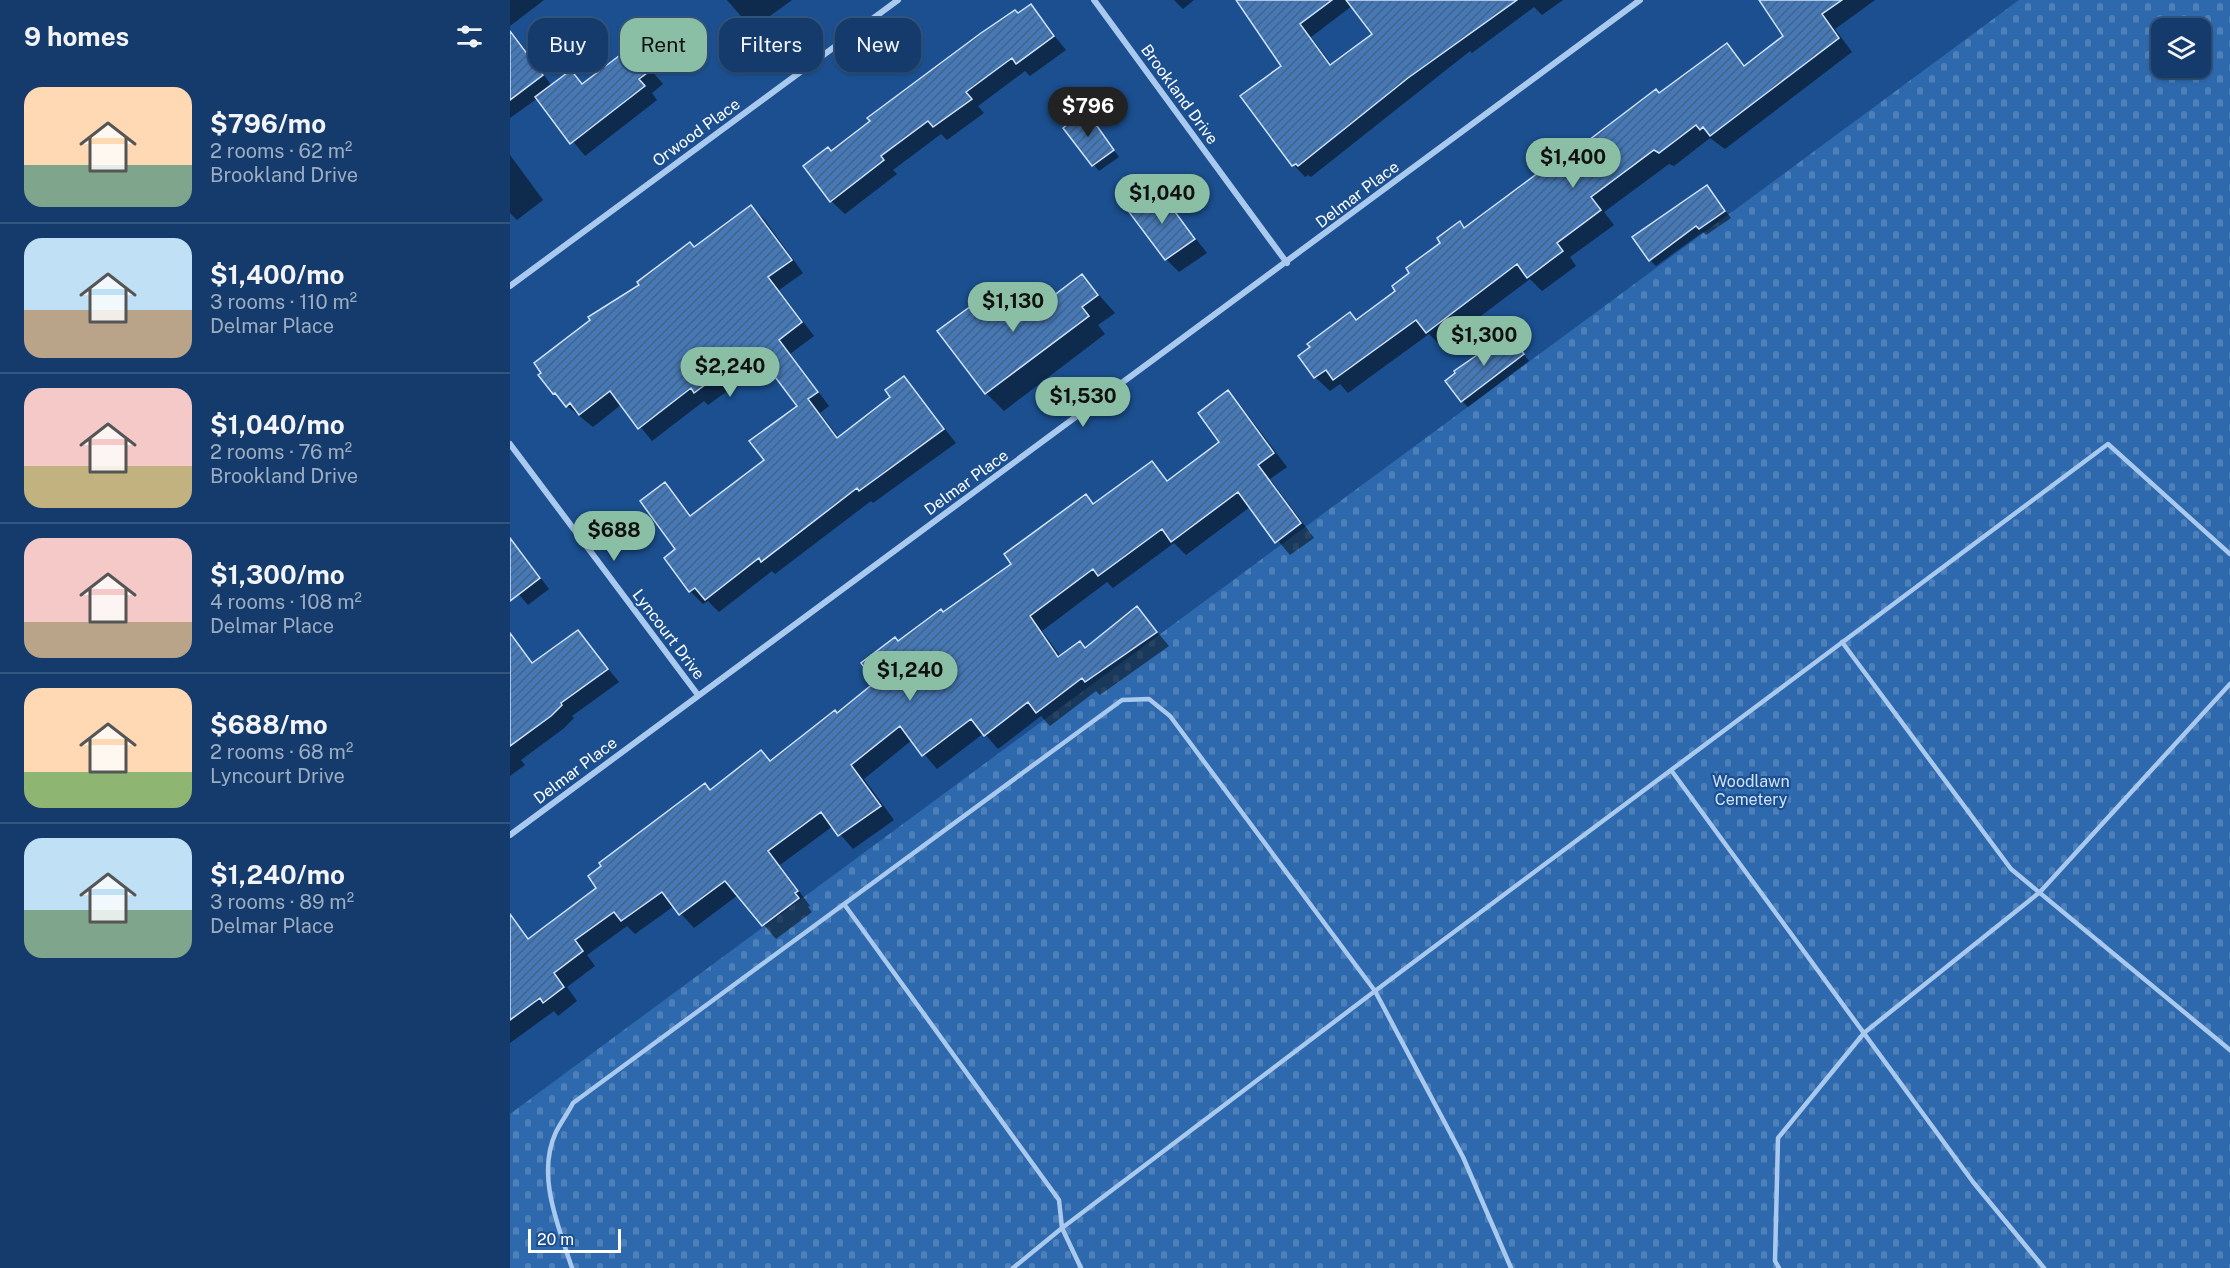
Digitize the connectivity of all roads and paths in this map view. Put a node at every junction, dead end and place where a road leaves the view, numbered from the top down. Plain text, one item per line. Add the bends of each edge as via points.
1 (898, 0) edge
2 (1094, 0) edge
3 (1640, 0) edge
4 (1287, 263) junction
5 (510, 286) edge
6 (510, 444) edge
7 (2230, 554) edge
8 (1842, 642) junction
9 (2230, 684) edge
10 (698, 695) junction
11 (1671, 770) junction
12 (510, 835) edge
13 (2040, 892) junction
14 (844, 904) junction
15 (1375, 991) junction
16 (1864, 1033) junction
17 (2230, 1050) edge
18 (1062, 1228) junction
19 (572, 1268) edge
20 (1013, 1268) edge
21 (1081, 1268) edge
22 (1511, 1268) edge
23 (1779, 1268) edge
24 (2044, 1268) edge

1 - 5 street, Orwood Place
2 - 4 street, Brookland Drive
3 - 4 street, Delmar Place
4 - 10 street, Delmar Place
6 - 10 street, Lyncourt Drive
7 - 8 lane via 2108,444
8 - 11 lane
8 - 13 lane via 2011,869
9 - 13 lane
10 - 12 street, Delmar Place
11 - 15 lane
11 - 16 lane
13 - 16 lane
13 - 17 lane
14 - 15 lane via 1122,700 1149,699 1170,716
14 - 18 lane via 1059,1200
14 - 19 lane via 573,1103 555,1133 546,1174
15 - 18 lane
15 - 22 lane via 1463,1157
16 - 23 lane via 1778,1137 1775,1261
16 - 24 lane via 1974,1182
18 - 20 lane
18 - 21 lane

